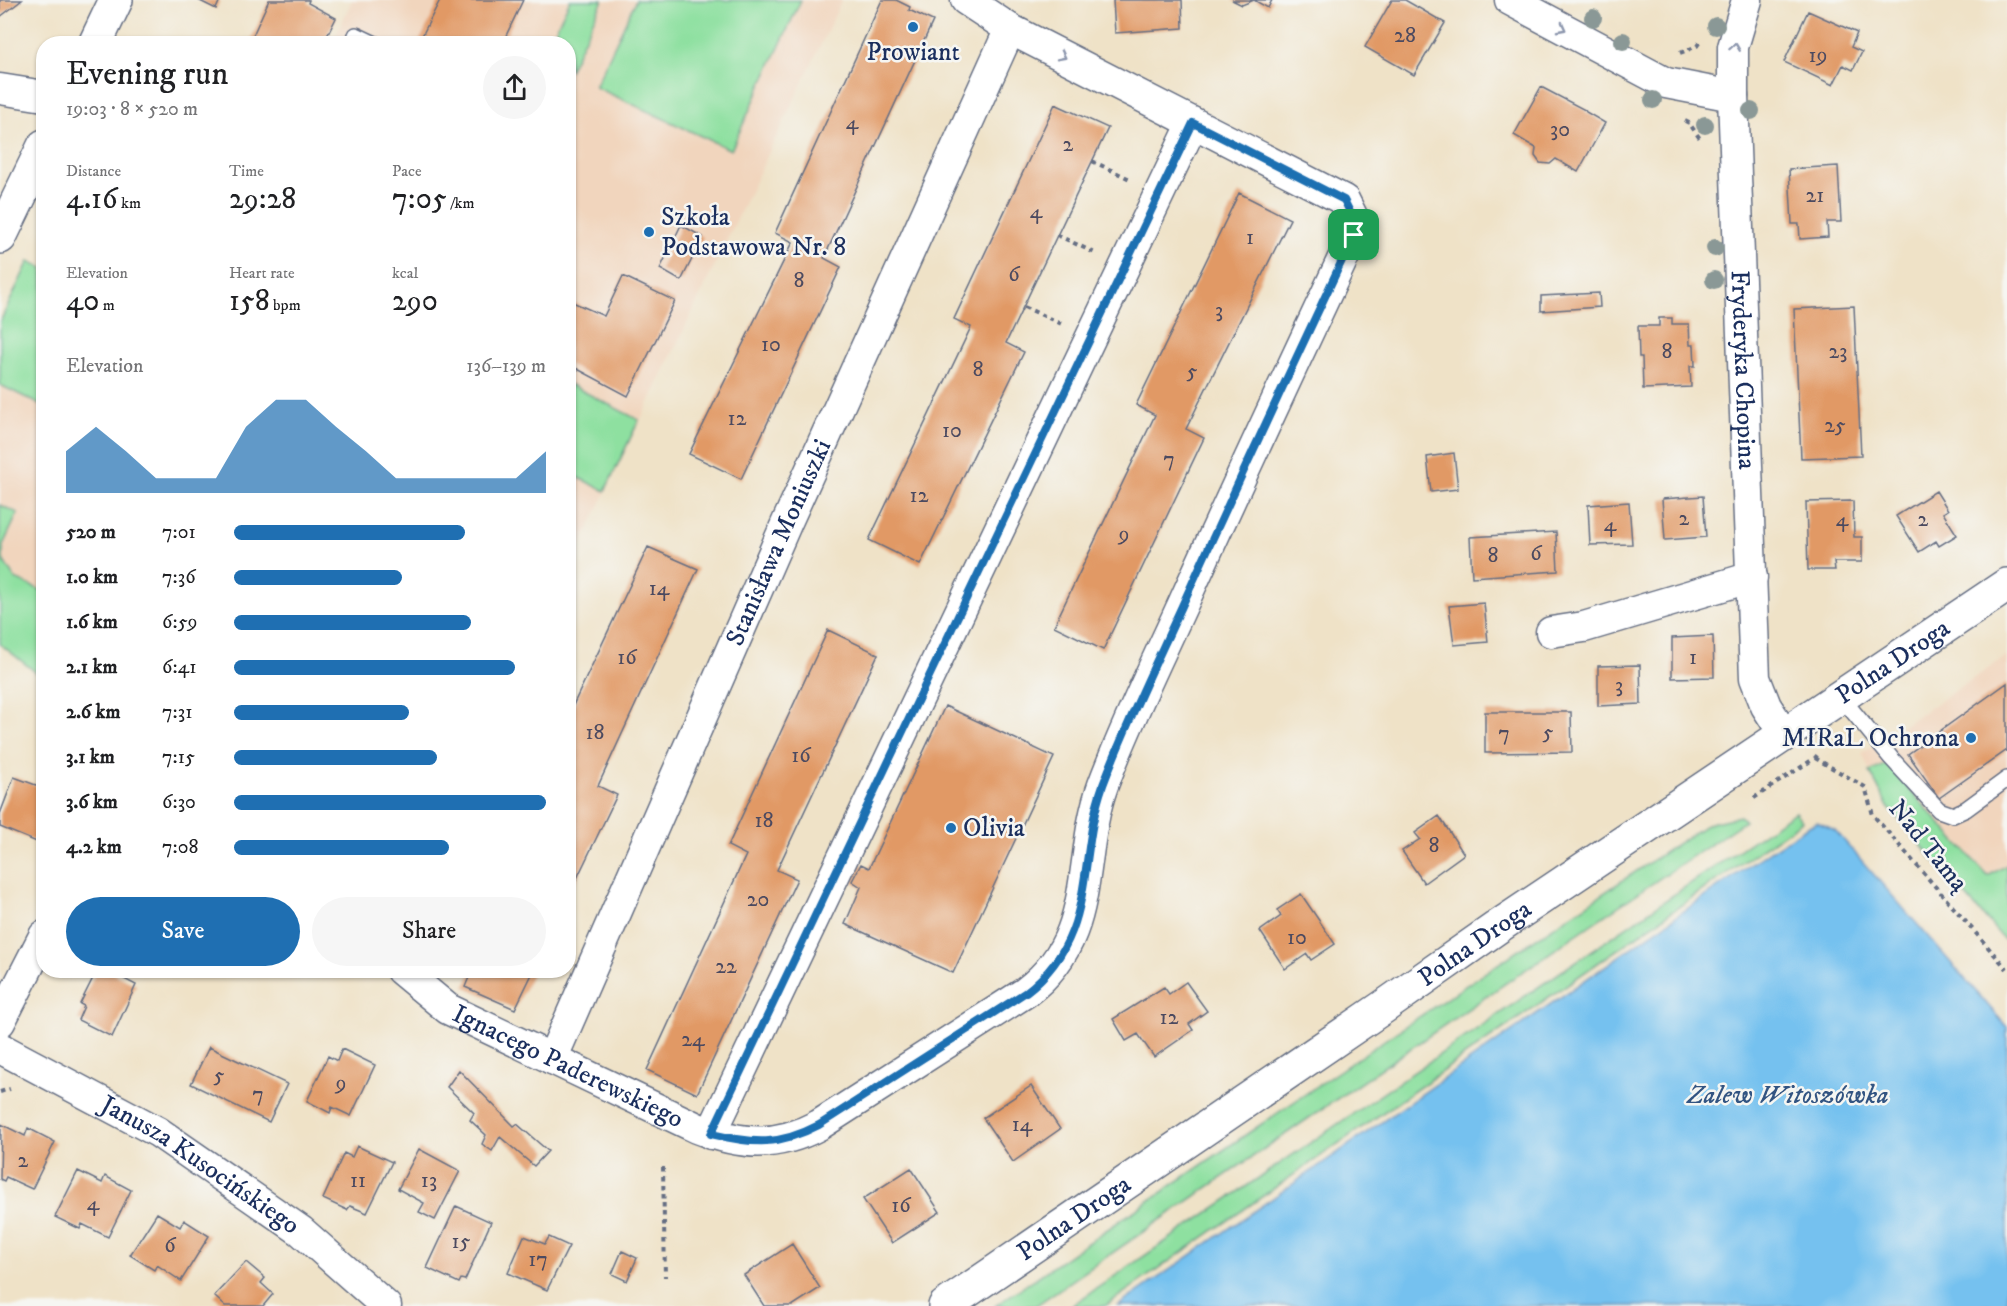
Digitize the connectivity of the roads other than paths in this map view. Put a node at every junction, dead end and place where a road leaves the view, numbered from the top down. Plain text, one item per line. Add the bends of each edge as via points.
1 (116, 0) edge
2 (966, 0) edge
3 (1510, 0) edge
4 (1747, 0) edge
5 (1010, 29) junction
6 (99, 36) edge
7 (0, 89) edge
8 (36, 95) edge
9 (1733, 96) junction
10 (1193, 123) junction
11 (36, 163) edge
12 (0, 237) edge
13 (1752, 577) junction
14 (2007, 585) edge
15 (1551, 632) dead end
16 (1841, 697) junction
17 (1784, 734) junction
18 (2007, 779) edge
19 (36, 952) edge
20 (411, 978) edge
21 (0, 1022) edge
22 (0, 1048) edge
23 (552, 1059) junction
24 (711, 1134) junction
25 (386, 1306) edge
26 (945, 1306) edge

1 - 6 street
2 - 5 street, Ignacego Paderewskiego
3 -> 9 street via 1666,83
9 -> 4 street, Fryderyka Chopina via 1733,47
5 -> 10 street, Ignacego Paderewskiego
5 - 23 street, Stanisława Moniuszki via 787,522
7 - 8 street
9 - 13 street, Fryderyka Chopina
10 - 24 street
10 - 24 street, Ignacego Paderewskiego via 1344,200 1354,220 1354,235 1110,766 1097,808 1080,906 1067,946 1047,973 1026,992 812,1129 784,1140 760,1142
11 - 12 street
13 - 15 street via 1584,627
13 - 17 street, Fryderyka Chopina via 1755,678 1766,706
14 - 16 street, Polna Droga
16 - 17 street, Polna Droga
16 - 18 lane via 1939,810 1953,815
17 - 26 street, Polna Droga
19 - 21 street
20 - 23 street, Ignacego Paderewskiego via 448,1009
22 - 25 street, Janusza Kusocińskiego via 158,1132 301,1231
23 - 24 street, Ignacego Paderewskiego

